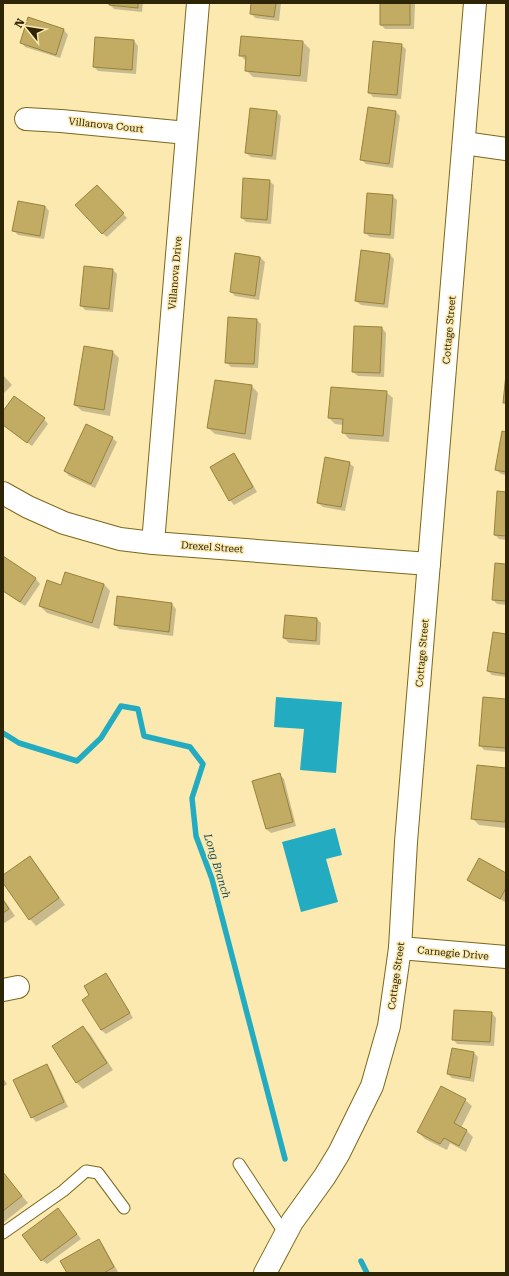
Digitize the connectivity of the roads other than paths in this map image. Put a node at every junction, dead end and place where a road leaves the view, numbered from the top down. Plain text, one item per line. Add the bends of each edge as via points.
1 (198, 3) edge
2 (475, 3) edge
3 (26, 119) dead end
4 (187, 133) junction
5 (464, 143) junction
6 (506, 150) edge
7 (3, 493) edge
8 (153, 543) junction
9 (429, 564) junction
10 (400, 948) junction
11 (506, 957) edge
12 (239, 1164) dead end
13 (124, 1208) dead end
14 (3, 1233) edge
15 (285, 1234) junction
16 (265, 1273) edge

1 - 4 street, Villanova Drive
2 - 5 street, Cottage Street
3 - 4 street, Villanova Court
4 - 8 street, Villanova Drive
5 - 6 street
5 - 9 street, Cottage Street
7 - 8 street, Drexel Street via 64,523 120,539
8 - 9 street, Drexel Street
9 - 10 street, Cottage Street
10 - 11 street, Carnegie Drive
10 - 15 street, Cottage Street via 389,1026 372,1086 339,1153
12 - 15 lane
13 - 14 lane via 98,1173 86,1171 63,1191
15 - 16 street, Cottage Street

